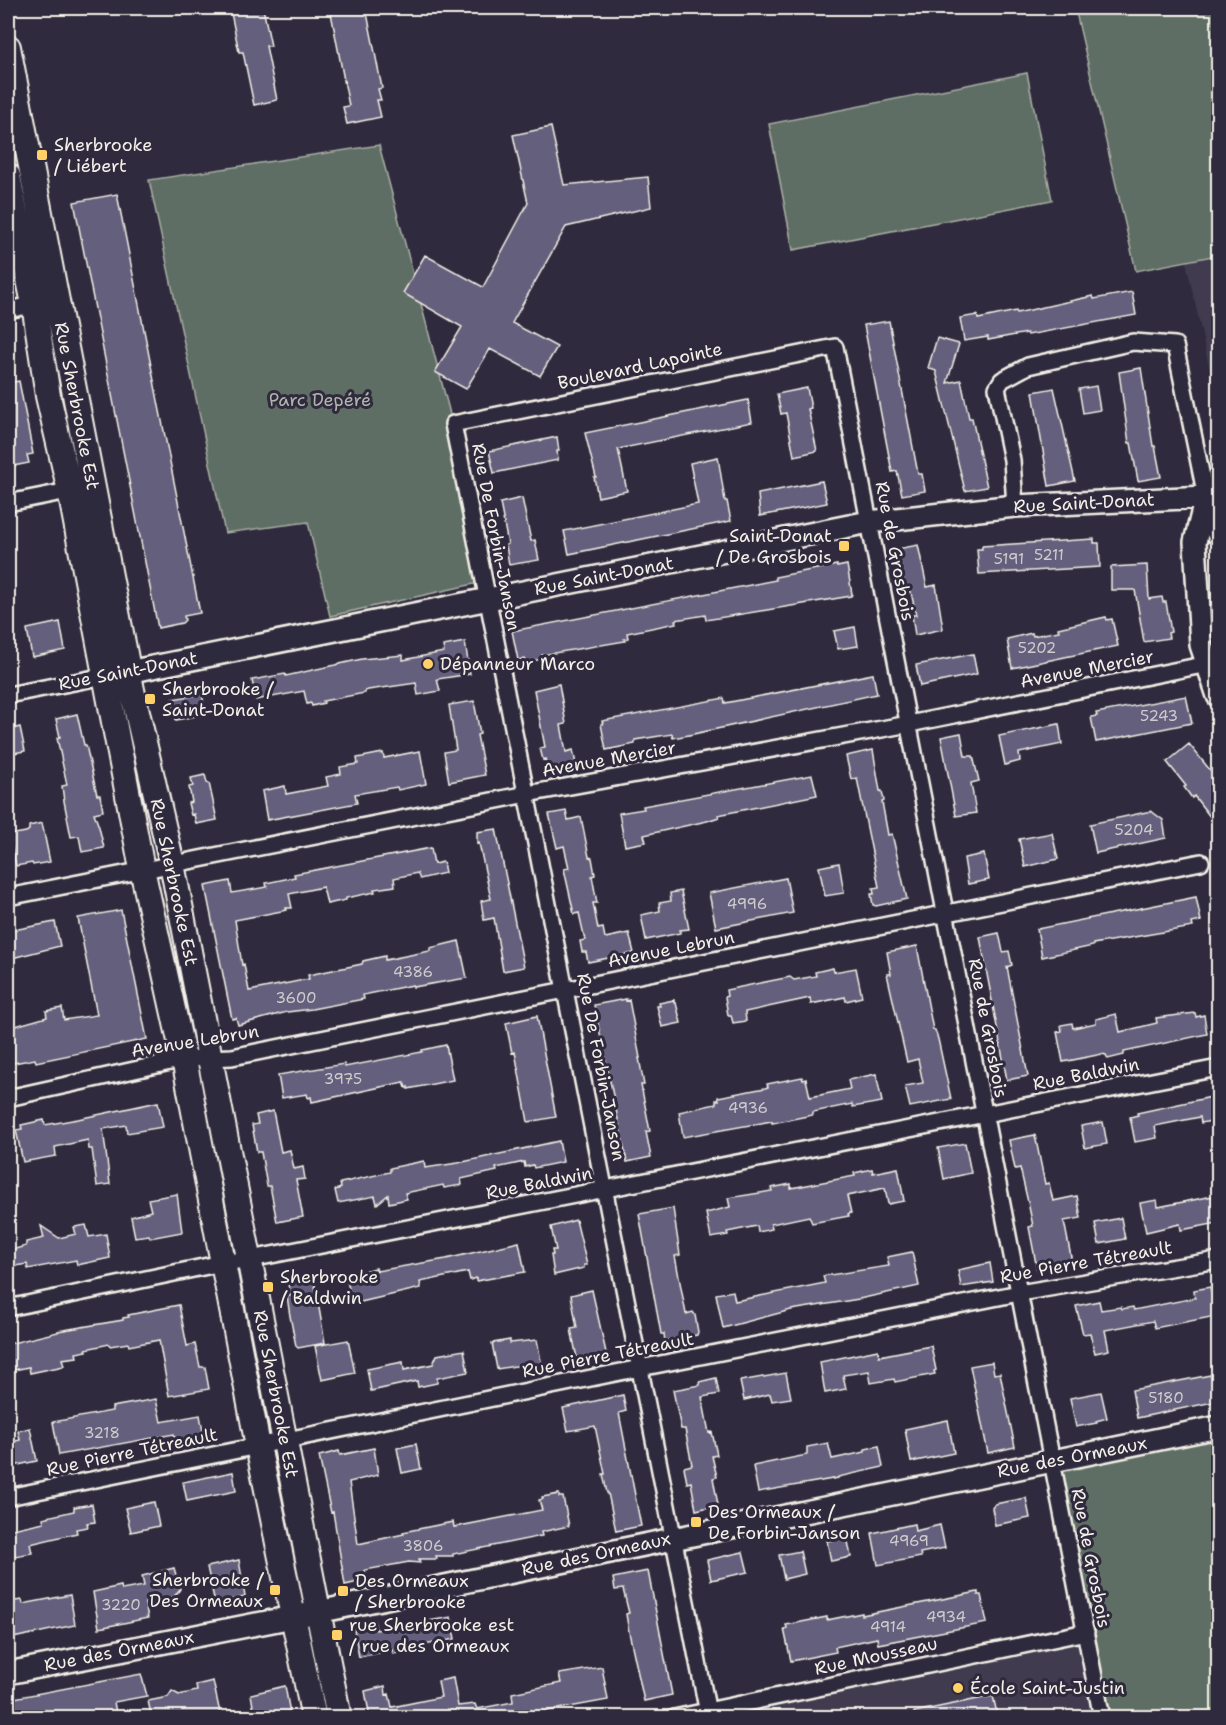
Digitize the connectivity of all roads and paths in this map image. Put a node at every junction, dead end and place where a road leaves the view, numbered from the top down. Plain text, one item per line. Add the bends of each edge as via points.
1 (8, 47) edge
2 (16, 135) edge
3 (8, 176) edge
4 (45, 302) junction
5 (8, 310) edge
6 (835, 346) joint
7 (453, 424) joint
8 (81, 488) junction
9 (1212, 497) edge
10 (8, 503) edge
11 (1015, 506) junction
12 (869, 522) junction
13 (1218, 534) edge
14 (488, 599) junction
15 (1213, 663) edge
16 (117, 674) junction
17 (8, 695) edge
18 (1218, 696) edge
19 (909, 724) junction
20 (527, 794) junction
21 (1202, 862) dead end
22 (172, 864) junction
23 (142, 869) junction
24 (8, 897) edge
25 (946, 914) junction
26 (565, 990) junction
27 (210, 1058) junction
28 (184, 1059) junction
29 (1218, 1068) edge
30 (8, 1098) edge
31 (984, 1113) junction
32 (605, 1189) junction
33 (250, 1259) junction
34 (1218, 1260) edge
35 (222, 1263) junction
36 (1020, 1293) junction
37 (8, 1308) edge
38 (640, 1368) junction
39 (1218, 1427) edge
40 (285, 1440) junction
41 (258, 1446) junction
42 (1052, 1460) junction
43 (8, 1497) edge
44 (674, 1538) junction
45 (318, 1612) junction
46 (292, 1617) junction
47 (1086, 1632) junction
48 (8, 1673) edge
49 (709, 1714) edge
50 (314, 1718) edge
51 (339, 1718) edge
52 (674, 1718) edge
53 (1102, 1718) edge

1 - 2 main road, Rue Sherbrooke Est
2 - 4 main road, Rue Sherbrooke Est
3 - 4 main road, Rue Sherbrooke Est
4 - 5 street
4 - 8 main road, Rue Sherbrooke Est
6 - 7 street, Boulevard Lapointe
6 - 12 street, Rue de Grosbois
7 - 14 street, Rue De Forbin-Janson
8 - 10 street
8 - 16 main road, Rue Sherbrooke Est
9 - 11 street, Rue Saint-Donat
9 - 11 street via 1175,345 1133,342 1028,366 1002,380 997,388 1012,460
9 - 13 street
9 - 15 street via 1195,542 1201,645
11 - 12 street, Rue Saint-Donat
12 - 14 street, Rue Saint-Donat
12 - 19 street, Rue de Grosbois
14 - 16 street, Rue Saint-Donat
14 - 20 street, Rue De Forbin-Janson
15 - 18 street
15 - 19 street, Avenue Mercier
16 - 17 street, Rue Saint-Donat
16 - 22 main road, Rue Sherbrooke Est
16 - 23 main road, Rue Sherbrooke Est
19 - 20 street, Avenue Mercier
19 - 25 street, Rue de Grosbois
20 - 22 street, Avenue Mercier
20 - 26 street, Rue De Forbin-Janson
21 - 25 street, Avenue Lebrun
22 - 23 street, Avenue Mercier
22 - 27 main road, Rue Sherbrooke Est
23 - 24 street, Avenue Mercier
23 - 28 main road, Rue Sherbrooke Est
25 - 26 street, Avenue Lebrun
25 - 31 street, Rue de Grosbois
26 - 27 street, Avenue Lebrun via 232,1057
26 - 32 street, Rue De Forbin-Janson
27 - 28 street, Avenue Lebrun
27 - 33 main road, Rue Sherbrooke Est
28 - 30 street, Avenue Lebrun
28 - 35 main road, Rue Sherbrooke Est
29 - 31 street, Rue Baldwin
31 - 32 street, Rue Baldwin
31 - 36 street, Rue de Grosbois
32 - 33 street, Rue Baldwin
32 - 38 street, Rue De Forbin-Janson
33 - 35 street, Rue Baldwin
33 - 40 main road, Rue Sherbrooke Est
34 - 36 street, Rue Pierre Tétreault
35 - 37 street, Rue Baldwin
35 - 41 main road, Rue Sherbrooke Est
36 - 38 street, Rue Pierre Tétreault
36 - 42 street, Rue de Grosbois
38 - 40 street, Rue Pierre Tétreault
38 - 44 street, Rue De Forbin-Janson
39 - 42 street, Rue des Ormeaux
40 - 41 street, Rue Pierre Tétreault
40 - 45 main road, Rue Sherbrooke Est
41 - 43 street, Rue Pierre Tétreault
41 - 46 main road, Rue Sherbrooke Est
42 - 44 street, Rue des Ormeaux
42 - 47 street, Rue de Grosbois
44 - 45 street, Rue des Ormeaux
44 - 49 street, Rue De Forbin-Janson
45 - 46 street, Rue des Ormeaux
45 - 51 main road, Rue Sherbrooke Est
46 - 48 street, Rue des Ormeaux
46 - 50 main road, Rue Sherbrooke Est
47 - 49 street, Rue Mousseau
47 - 53 street, Rue de Grosbois
49 - 52 street, Rue Mousseau

